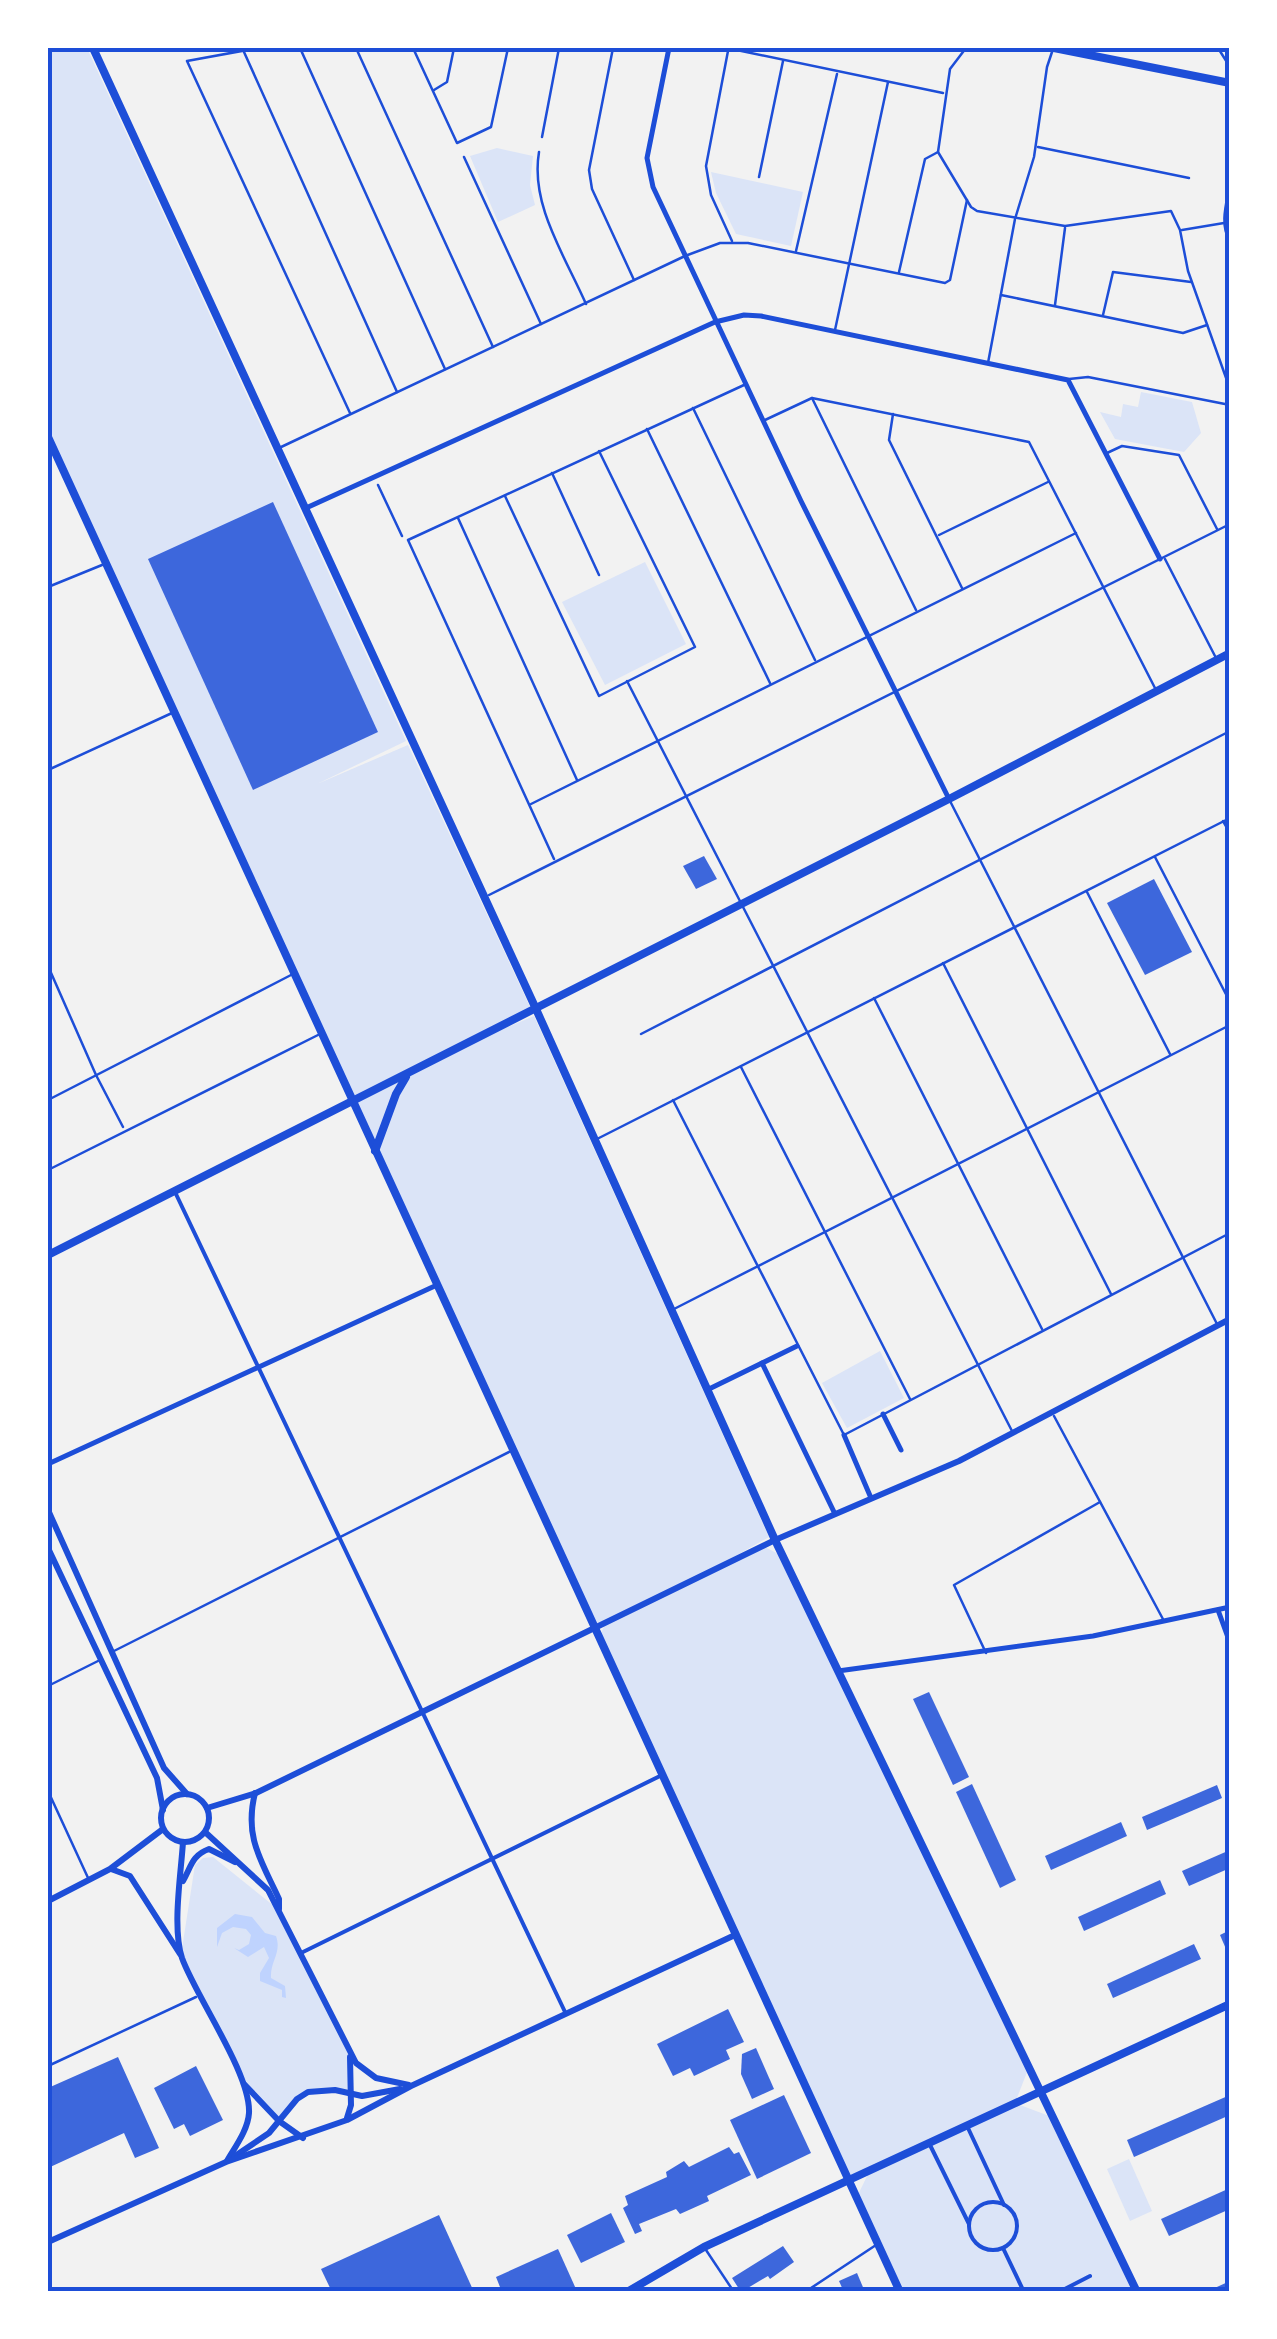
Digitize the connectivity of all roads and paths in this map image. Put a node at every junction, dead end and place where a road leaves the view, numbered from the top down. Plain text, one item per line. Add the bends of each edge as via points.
1 (92, 48) edge
2 (258, 48) edge
3 (300, 48) edge
4 (356, 48) edge
5 (413, 48) edge
6 (454, 48) edge
7 (508, 48) edge
8 (559, 48) edge
9 (613, 48) edge
10 (669, 48) edge
11 (728, 48) edge
12 (966, 48) edge
13 (1054, 48) edge
14 (1218, 48) edge
15 (244, 50) junction
16 (783, 60) junction
17 (1230, 67) edge
18 (838, 71) junction
19 (888, 82) junction
20 (1230, 84) edge
21 (433, 91) junction
22 (944, 94) junction
23 (542, 137) dead end
24 (1036, 147) junction
25 (539, 152) dead end
26 (938, 152) junction
27 (464, 157) dead end
28 (759, 177) dead end
29 (1189, 178) dead end
30 (1230, 183) edge
31 (968, 200) junction
32 (1014, 218) junction
33 (1227, 223) edge
34 (1065, 226) junction
35 (1180, 230) junction
36 (1230, 240) edge
37 (733, 242) junction
38 (796, 252) junction
39 (685, 256) junction
40 (849, 264) junction
41 (899, 274) junction
42 (634, 282) junction
43 (1192, 282) junction
44 (1000, 295) junction
45 (587, 305) junction
46 (1054, 306) junction
47 (1103, 316) junction
48 (716, 322) junction
49 (1208, 324) junction
50 (542, 326) junction
51 (834, 331) junction
52 (493, 348) junction
53 (988, 363) junction
54 (446, 370) junction
55 (1068, 380) junction
56 (745, 384) junction
57 (1230, 390) edge
58 (398, 393) junction
59 (812, 398) junction
60 (1230, 405) edge
61 (693, 408) junction
62 (350, 414) junction
63 (893, 414) junction
64 (763, 421) junction
65 (646, 429) junction
66 (48, 437) edge
67 (277, 449) junction
68 (599, 451) junction
69 (1106, 453) junction
70 (552, 473) junction
71 (374, 477) junction
72 (1050, 481) junction
73 (504, 495) junction
74 (304, 509) junction
75 (458, 516) junction
76 (1230, 524) edge
77 (1218, 530) junction
78 (1076, 533) junction
79 (936, 536) junction
80 (408, 540) junction
81 (1162, 558) junction
82 (106, 564) junction
83 (599, 575) dead end
84 (48, 587) edge
85 (1104, 587) junction
86 (962, 589) junction
87 (917, 612) junction
88 (868, 636) junction
89 (1230, 653) edge
90 (1217, 660) junction
91 (816, 662) junction
92 (627, 682) junction
93 (770, 684) junction
94 (1156, 691) junction
95 (896, 692) junction
96 (174, 712) junction
97 (1230, 731) edge
98 (658, 741) junction
99 (48, 770) edge
100 (578, 781) junction
101 (687, 796) junction
102 (949, 799) junction
103 (530, 805) junction
104 (1230, 818) edge
105 (1223, 821) junction
106 (1230, 832) edge
107 (1154, 856) junction
108 (980, 860) junction
109 (556, 862) junction
110 (1086, 890) junction
111 (484, 898) junction
112 (743, 904) junction
113 (1014, 927) junction
114 (943, 963) junction
115 (774, 965) junction
116 (48, 966) edge
117 (294, 974) junction
118 (874, 998) junction
119 (1230, 1002) edge
120 (536, 1009) junction
121 (1230, 1025) edge
122 (808, 1032) junction
123 (321, 1034) junction
124 (641, 1034) dead end
125 (1170, 1055) junction
126 (740, 1066) junction
127 (96, 1075) junction
128 (407, 1075) junction
129 (1099, 1092) junction
130 (48, 1100) edge
131 (672, 1100) junction
132 (353, 1102) junction
133 (1027, 1128) junction
134 (125, 1130) junction
135 (596, 1140) junction
136 (375, 1151) junction
137 (958, 1164) junction
138 (48, 1170) edge
139 (174, 1192) junction
140 (892, 1197) junction
141 (825, 1232) junction
142 (1230, 1233) edge
143 (48, 1255) edge
144 (1184, 1257) junction
145 (757, 1266) junction
146 (436, 1285) junction
147 (1112, 1295) junction
148 (672, 1309) junction
149 (1230, 1319) edge
150 (1218, 1325) junction
151 (1043, 1331) junction
152 (796, 1346) junction
153 (762, 1364) junction
154 (978, 1365) junction
155 (259, 1369) junction
156 (709, 1390) junction
157 (911, 1400) junction
158 (1052, 1412) junction
159 (883, 1414) junction
160 (1013, 1432) junction
161 (844, 1435) junction
162 (512, 1450) junction
163 (901, 1450) dead end
164 (48, 1464) edge
165 (872, 1498) junction
166 (1100, 1502) junction
167 (48, 1510) edge
168 (835, 1514) junction
169 (339, 1537) junction
170 (776, 1540) junction
171 (48, 1548) edge
172 (1230, 1607) edge
173 (1218, 1610) junction
174 (1164, 1622) junction
175 (593, 1626) junction
176 (1230, 1643) edge
177 (112, 1652) junction
178 (986, 1653) junction
179 (98, 1661) junction
180 (838, 1671) junction
181 (48, 1686) edge
182 (421, 1711) junction
183 (661, 1775) junction
184 (48, 1791) edge
185 (256, 1792) junction
186 (187, 1794) junction
187 (207, 1808) junction
188 (162, 1810) junction
189 (163, 1828) junction
190 (205, 1832) junction
191 (183, 1842) junction
192 (492, 1858) junction
193 (240, 1864) junction
194 (110, 1868) junction
195 (89, 1880) junction
196 (180, 1886) junction
197 (48, 1901) edge
198 (279, 1910) junction
199 (735, 1935) junction
200 (300, 1953) junction
201 (181, 1955) junction
202 (201, 1995) junction
203 (1230, 2004) edge
204 (566, 2014) junction
205 (350, 2051) junction
206 (48, 2066) edge
207 (243, 2084) junction
208 (411, 2086) junction
209 (1040, 2092) junction
210 (351, 2095) junction
211 (346, 2120) junction
212 (279, 2121) junction
213 (967, 2126) junction
214 (304, 2138) junction
215 (929, 2143) junction
216 (226, 2162) junction
217 (848, 2181) junction
218 (1004, 2205) junction
219 (969, 2224) junction
220 (48, 2242) edge
221 (878, 2244) junction
222 (704, 2247) junction
223 (1003, 2248) junction
224 (1090, 2276) dead end
225 (627, 2292) edge
226 (734, 2292) edge
227 (804, 2292) edge
228 (900, 2292) edge
229 (1024, 2292) edge
230 (1058, 2292) edge
231 (1136, 2292) edge

1 - 67 main road
2 - 15 lane
3 - 54 lane
4 - 52 lane
5 - 21 lane
6 - 21 lane via 447,82
7 - 21 lane via 492,128 457,144
8 - 23 lane
9 - 42 lane via 590,179
10 - 39 street via 648,165
11 - 16 lane
11 - 37 lane via 706,166
12 - 22 lane via 950,69
13 - 20 main road
13 - 24 lane
14 - 17 lane
15 - 58 lane
15 - 62 lane via 187,61
16 - 18 lane
16 - 28 lane
18 - 19 lane
18 - 38 lane
19 - 22 lane
19 - 40 lane
22 - 26 lane
24 - 29 lane
24 - 32 lane
25 - 45 lane via 539,197
26 - 31 lane
26 - 41 lane via 925,159
27 - 50 lane
30 - 33 lane
31 - 32 lane via 977,211
31 - 41 lane via 950,280
32 - 34 lane
32 - 44 lane
33 - 35 lane
33 - 36 lane
34 - 35 lane via 1171,211
34 - 46 lane
35 - 43 lane
37 - 38 lane
37 - 39 lane
38 - 40 lane
39 - 42 lane
39 - 48 street
40 - 41 lane
40 - 51 lane
42 - 45 lane
43 - 47 lane via 1114,272
43 - 49 lane
44 - 46 lane
44 - 53 lane
45 - 50 lane
46 - 47 lane
47 - 49 lane via 1183,333
48 - 51 street via 761,316
48 - 56 street
48 - 71 street
49 - 57 lane
50 - 52 lane
51 - 53 street
52 - 54 lane
53 - 55 street
54 - 58 lane
55 - 60 lane via 1088,377
55 - 69 street
56 - 61 lane
56 - 64 street
58 - 62 lane
59 - 63 lane
59 - 64 lane
59 - 87 lane
61 - 65 lane
61 - 91 lane
62 - 67 lane
63 - 72 lane via 1025,440
63 - 79 lane via 889,440
64 - 88 street
65 - 68 lane
65 - 93 lane
66 - 82 main road
67 - 74 main road
68 - 70 lane
68 - 92 lane via 695,647
69 - 77 lane via 1122,446 1179,455
69 - 81 street
70 - 73 lane
70 - 83 lane
71 - 74 street
71 - 80 path
72 - 78 lane
72 - 79 lane
73 - 75 lane
73 - 92 lane via 598,696
74 - 111 main road
75 - 80 lane
75 - 100 lane
76 - 77 lane
77 - 81 lane
78 - 85 lane
78 - 86 lane
79 - 86 lane
80 - 103 lane
81 - 85 lane
81 - 90 lane
82 - 84 lane
82 - 96 main road
85 - 94 lane
85 - 95 lane
86 - 87 lane
87 - 88 lane
88 - 91 lane
88 - 95 street
89 - 90 main road
90 - 94 main road
91 - 93 lane
92 - 98 lane
93 - 98 lane
94 - 102 main road
95 - 101 lane
95 - 102 street
96 - 99 lane
96 - 117 main road
97 - 108 lane
98 - 100 lane
98 - 101 lane
100 - 103 lane
101 - 109 lane
101 - 112 lane
102 - 108 lane
102 - 112 main road
103 - 109 lane
104 - 105 lane
105 - 106 lane
105 - 107 lane
107 - 110 lane
107 - 119 lane
108 - 113 lane
108 - 115 lane
109 - 111 lane
110 - 113 lane
110 - 125 lane
111 - 120 main road
112 - 115 lane
112 - 120 main road
113 - 114 lane
113 - 129 lane
114 - 118 lane
114 - 133 lane
115 - 122 lane
115 - 124 lane
116 - 127 lane
117 - 123 main road
117 - 127 lane
118 - 122 lane
118 - 137 lane
120 - 128 main road
120 - 135 main road
121 - 125 lane
122 - 126 lane
122 - 140 lane
123 - 132 main road
123 - 134 lane
125 - 129 lane
126 - 131 lane
126 - 141 lane
127 - 130 lane
127 - 134 lane
128 - 132 main road
128 - 136 main road
129 - 133 lane
129 - 144 lane
131 - 135 lane
131 - 145 lane
132 - 136 main road
132 - 139 main road
133 - 137 lane
133 - 147 lane
134 - 138 lane
135 - 148 main road
136 - 146 main road
137 - 140 lane
137 - 151 lane
139 - 143 main road
139 - 155 street
140 - 141 lane
140 - 154 lane
141 - 145 lane
141 - 157 lane
142 - 144 lane
144 - 147 lane
144 - 150 lane
145 - 148 lane
145 - 152 lane
146 - 155 street
146 - 162 main road
147 - 151 lane
148 - 156 main road
149 - 150 street
150 - 158 street
151 - 154 lane
152 - 153 street
152 - 161 lane
153 - 156 street
153 - 168 street
154 - 157 lane
154 - 160 lane
155 - 164 street
155 - 169 street
156 - 170 main road
157 - 159 lane
158 - 160 street
158 - 166 lane
159 - 161 lane
159 - 163 street
160 - 165 street
161 - 165 street
162 - 169 lane
162 - 175 main road
165 - 168 street
166 - 174 lane
166 - 178 lane via 957,1582
167 - 177 street
168 - 170 street
169 - 177 lane
169 - 182 street
170 - 175 street
170 - 180 main road
171 - 179 street
172 - 173 street
173 - 174 street
173 - 176 street
174 - 178 street
175 - 182 street
175 - 183 main road
177 - 186 street via 164,1768
178 - 180 street
179 - 181 lane
179 - 188 street via 157,1778
180 - 209 main road
182 - 185 street
182 - 192 street
183 - 192 street
183 - 199 main road
184 - 195 lane
185 - 187 street
185 - 198 street via 252,1840
186 - 187 street
186 - 188 street
187 - 190 street
188 - 189 street
189 - 191 street
189 - 194 street
190 - 191 street
190 - 193 street
191 - 196 street
192 - 200 street
192 - 204 street
193 - 196 street via 200,1852
193 - 198 street
194 - 195 street
194 - 201 street via 130,1876
195 - 197 street
196 - 201 street
198 - 200 street
199 - 204 street
199 - 217 main road
200 - 205 street
201 - 202 street
202 - 206 lane
202 - 207 street
203 - 209 main road
204 - 208 street
205 - 208 street via 365,2073
205 - 210 street
207 - 212 street
207 - 216 street via 248,2117
208 - 210 street
208 - 211 street
209 - 213 main road
209 - 231 main road
210 - 211 street
210 - 212 street via 308,2092
211 - 214 street
212 - 214 street
212 - 216 street
213 - 215 main road
213 - 218 street
214 - 216 street
215 - 217 main road
215 - 219 street
216 - 220 street
217 - 221 main road
217 - 222 main road
218 - 219 street via 982,2205
218 - 223 street via 1016,2231
219 - 223 street via 979,2246
221 - 227 lane
221 - 228 main road
222 - 225 main road
222 - 226 lane
223 - 229 street
224 - 230 street

